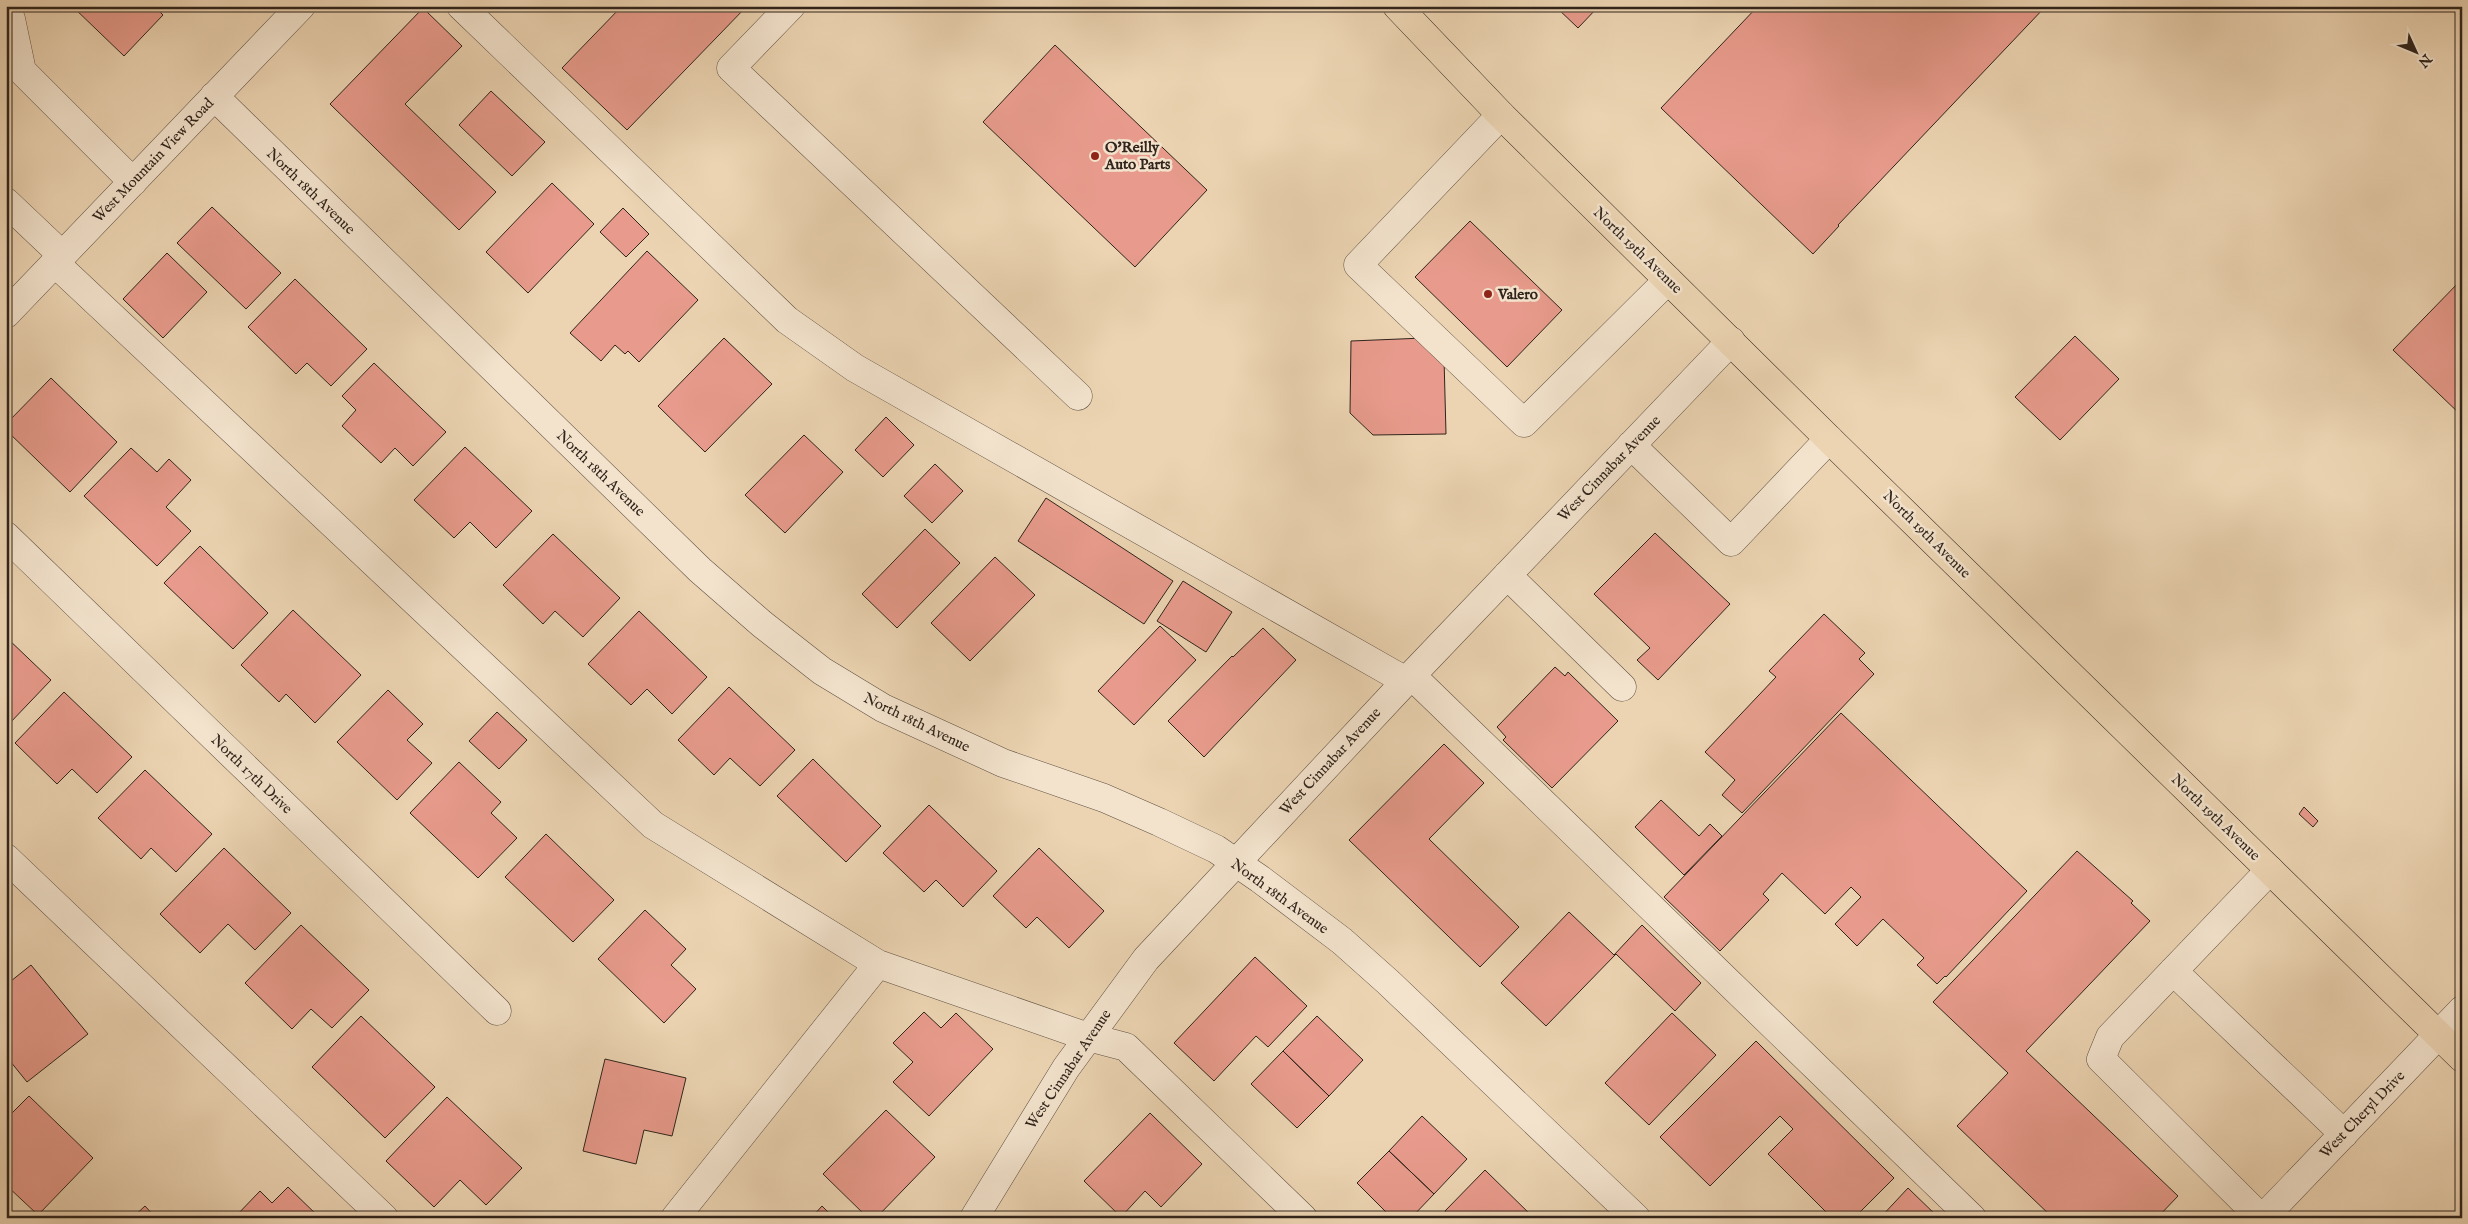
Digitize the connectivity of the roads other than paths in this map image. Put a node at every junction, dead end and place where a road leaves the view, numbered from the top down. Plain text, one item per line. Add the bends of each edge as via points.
1 (301, 6) edge
2 (461, 6) edge
3 (790, 6) edge
4 (1396, 6) edge
5 (6, 12) edge
6 (214, 96) junction
7 (1501, 115) junction
8 (133, 182) junction
9 (6, 202) edge
10 (59, 259) junction
11 (1668, 280) junction
12 (6, 314) edge
13 (1731, 341) junction
14 (1078, 396) dead end
15 (1829, 439) junction
16 (1631, 445) junction
17 (6, 536) edge
18 (1507, 575) junction
19 (1409, 678) junction
20 (1622, 687) dead end
21 (6, 858) edge
22 (1235, 862) junction
23 (2270, 870) junction
24 (878, 964) junction
25 (2173, 971) junction
26 (2462, 1010) edge
27 (497, 1011) dead end
28 (2438, 1035) junction
29 (1088, 1037) junction
30 (2462, 1058) edge
31 (2344, 1134) junction
32 (384, 1218) edge
33 (675, 1218) edge
34 (974, 1218) edge
35 (1303, 1218) edge
36 (1636, 1218) edge
37 (1972, 1218) edge
38 (2262, 1218) edge

1 - 6 street, West Mountain View Road
2 - 19 street via 787,320 855,368
3 - 14 street via 731,68
4 - 7 main road, North 19th Avenue
5 - 8 street via 11,19 22,71
6 - 8 street, West Mountain View Road
6 - 22 street, North 18th Avenue via 700,570 822,671 883,708 919,725 1003,763 1104,798 1216,849
7 - 11 main road, North 19th Avenue
7 - 11 street via 1358,265 1524,423
8 - 10 street, West Mountain View Road
9 - 10 street
10 - 12 street, West Mountain View Road
10 - 24 street via 653,825
11 - 13 main road, North 19th Avenue
13 - 15 main road, North 19th Avenue
13 - 16 street, West Cinnabar Avenue
15 - 16 street via 1732,542
15 - 23 main road, North 19th Avenue
16 - 18 street, West Cinnabar Avenue
17 - 27 street, North 17th Drive
18 - 19 street, West Cinnabar Avenue
18 - 20 street
19 - 22 street, West Cinnabar Avenue
19 - 37 street
21 - 32 street
22 - 29 street, West Cinnabar Avenue via 1146,959
22 - 36 street, North 18th Avenue via 1342,941
23 - 25 street
23 - 28 main road, North 19th Avenue
24 - 29 street
24 - 33 street
25 - 31 street
25 - 38 street via 2110,1037 2101,1059
26 - 28 street, West Cheryl Drive
28 - 30 main road, North 19th Avenue
28 - 31 street, West Cheryl Drive
29 - 34 street, West Cinnabar Avenue
29 - 35 street via 1126,1047
31 - 38 street, West Cheryl Drive

